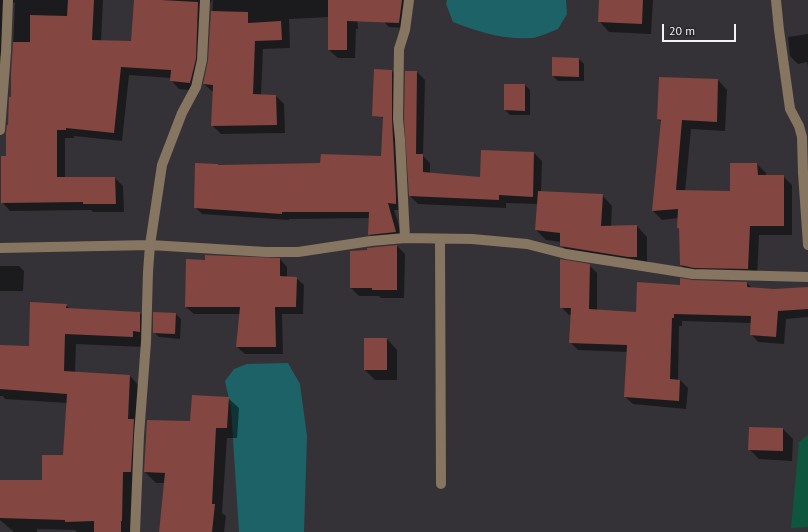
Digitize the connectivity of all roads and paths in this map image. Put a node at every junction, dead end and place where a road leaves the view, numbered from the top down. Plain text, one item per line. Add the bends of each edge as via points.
1 (8, 0) edge
2 (204, 0) edge
3 (409, 0) edge
4 (776, 0) edge
5 (0, 130) edge
6 (405, 238) junction
7 (440, 239) junction
8 (150, 245) junction
9 (808, 245) edge
10 (0, 248) edge
11 (808, 277) edge
12 (441, 484) dead end
13 (135, 532) edge

1 - 5 street
2 - 8 street via 202,60 196,87 182,113 162,165
3 - 6 street via 405,30 399,49 398,119
4 - 9 street via 790,108 802,137
6 - 7 street
6 - 8 street via 298,252
7 - 11 street via 527,244 566,254 693,274
7 - 12 street
8 - 10 street
8 - 13 street

